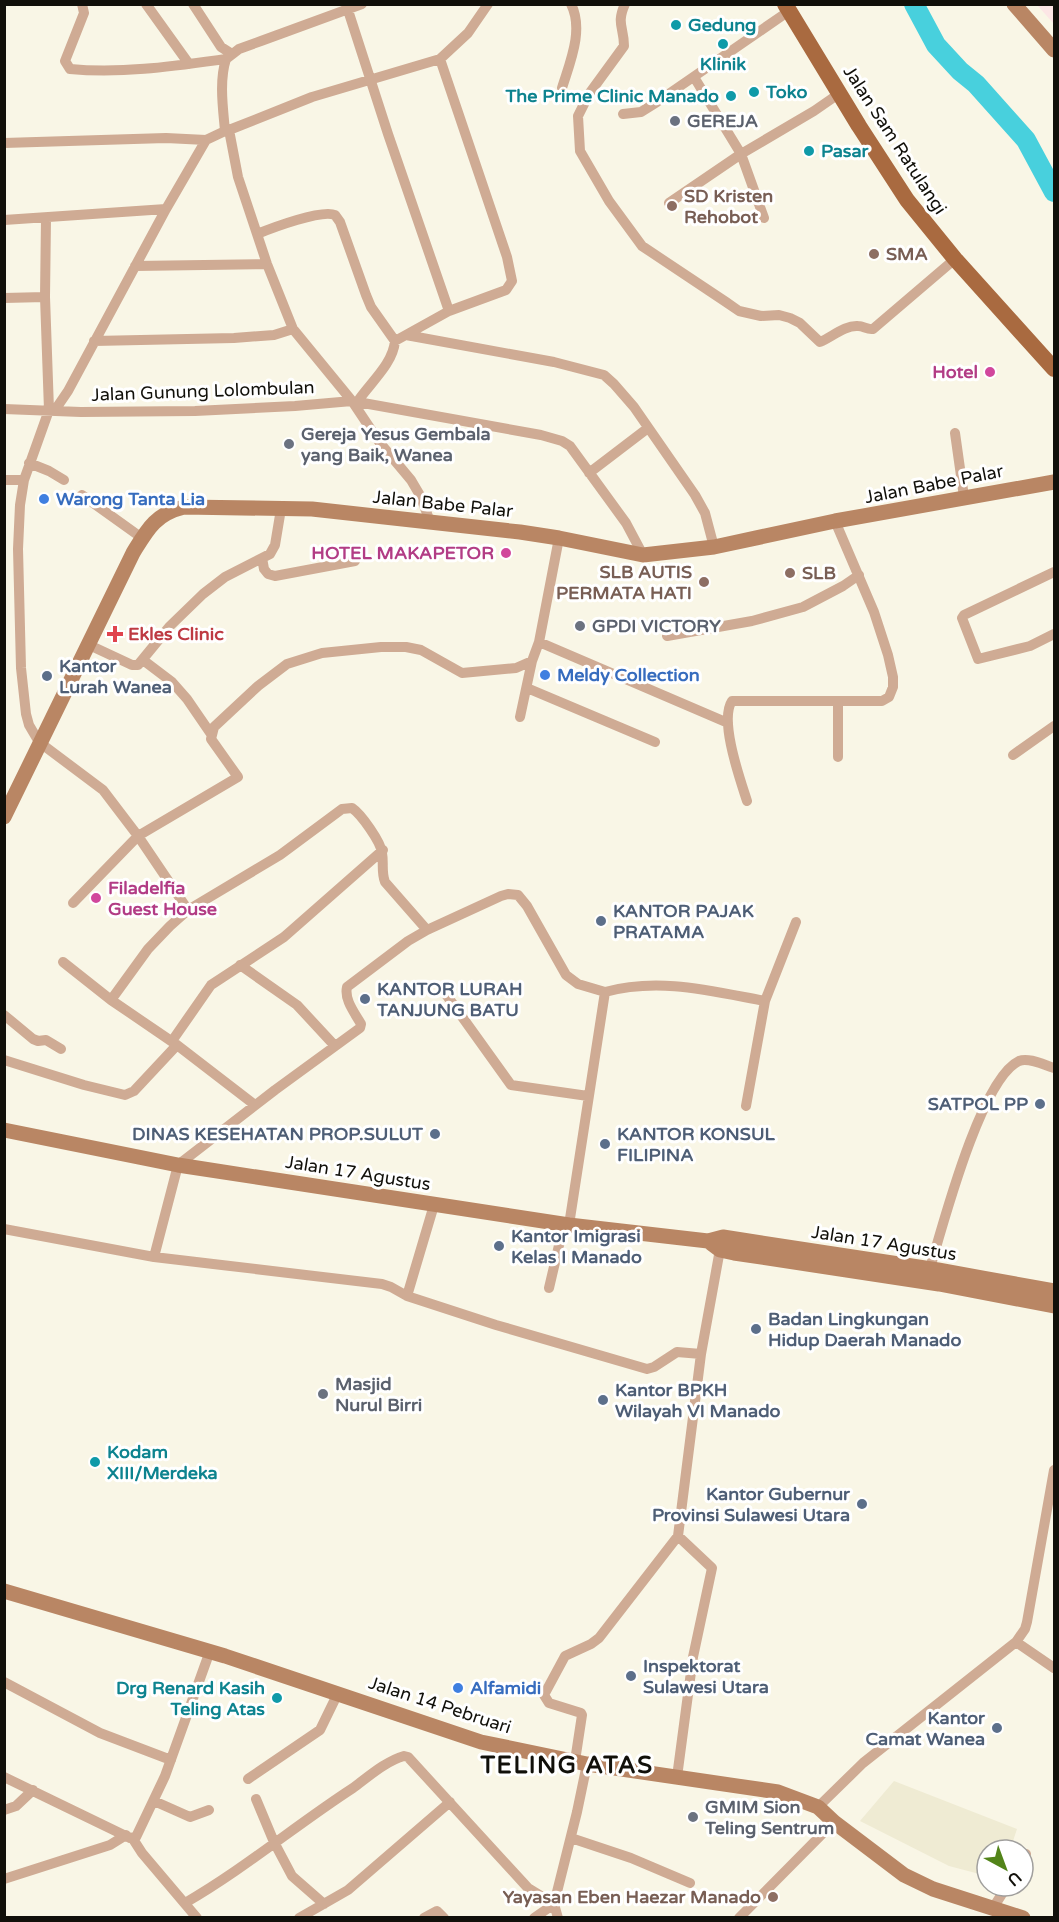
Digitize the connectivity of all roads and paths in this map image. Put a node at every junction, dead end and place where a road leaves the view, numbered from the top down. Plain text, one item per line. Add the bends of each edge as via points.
1 (82, 4) edge
2 (146, 4) edge
3 (193, 4) edge
4 (362, 4) edge
5 (488, 4) edge
6 (571, 4) edge
7 (625, 4) edge
8 (1014, 4) edge
9 (347, 7) edge
10 (787, 8) edge
11 (1054, 50) edge
12 (229, 56) junction
13 (440, 59) junction
14 (189, 64) junction
15 (694, 77) junction
16 (370, 80) junction
17 (562, 88) dead end
18 (840, 93) junction
19 (623, 114) dead end
20 (227, 130) junction
21 (206, 140) junction
22 (4, 143) edge
23 (741, 154) junction
24 (669, 203) dead end
25 (166, 209) junction
26 (46, 218) junction
27 (764, 218) dead end
28 (4, 220) edge
29 (257, 234) junction
30 (955, 259) junction
31 (267, 264) junction
32 (135, 266) junction
33 (45, 297) junction
34 (4, 298) edge
35 (449, 311) junction
36 (293, 329) junction
37 (406, 335) junction
38 (94, 341) junction
39 (395, 341) junction
40 (1054, 369) edge
41 (355, 401) junction
42 (4, 408) edge
43 (52, 410) junction
44 (648, 428) junction
45 (955, 433) dead end
46 (29, 463) junction
47 (589, 473) junction
48 (4, 480) edge
49 (24, 480) junction
50 (64, 480) dead end
51 (1054, 482) edge
52 (82, 495) dead end
53 (964, 497) junction
54 (281, 509) junction
55 (835, 521) junction
56 (430, 522) junction
57 (142, 537) junction
58 (559, 538) junction
59 (714, 548) junction
60 (643, 555) junction
61 (262, 558) junction
62 (355, 561) dead end
63 (1054, 572) edge
64 (859, 575) junction
65 (1054, 634) edge
66 (667, 636) dead end
67 (539, 642) junction
68 (87, 644) junction
69 (143, 660) junction
70 (532, 661) junction
71 (527, 688) junction
72 (838, 701) junction
73 (520, 717) dead end
74 (728, 723) junction
75 (1054, 726) edge
76 (211, 734) junction
77 (39, 742) junction
78 (655, 742) dead end
79 (1013, 755) dead end
80 (838, 757) dead end
81 (747, 801) dead end
82 (4, 817) edge
83 (138, 836) junction
84 (383, 850) junction
85 (73, 903) dead end
86 (188, 910) junction
87 (796, 922) dead end
88 (427, 930) junction
89 (63, 962) dead end
90 (240, 965) junction
91 (605, 992) junction
92 (446, 993) dead end
93 (111, 1000) junction
94 (765, 1001) junction
95 (4, 1015) edge
96 (174, 1043) junction
97 (335, 1047) junction
98 (61, 1049) dead end
99 (4, 1060) edge
100 (1054, 1068) edge
101 (588, 1096) junction
102 (255, 1105) junction
103 (746, 1106) dead end
104 (4, 1130) edge
105 (178, 1165) junction
106 (434, 1205) junction
107 (566, 1224) junction
108 (4, 1229) edge
109 (717, 1243) junction
110 (154, 1257) junction
111 (928, 1276) junction
112 (549, 1288) dead end
113 (1054, 1291) edge
114 (406, 1296) junction
115 (1054, 1306) edge
116 (701, 1354) junction
117 (1054, 1470) edge
118 (678, 1536) junction
119 (4, 1591) edge
120 (1016, 1642) junction
121 (210, 1651) junction
122 (1054, 1668) edge
123 (4, 1682) edge
124 (339, 1693) junction
125 (171, 1760) junction
126 (581, 1762) junction
127 (4, 1777) edge
128 (676, 1777) junction
129 (248, 1779) dead end
130 (33, 1790) junction
131 (256, 1799) dead end
132 (154, 1802) junction
133 (450, 1802) junction
134 (818, 1807) junction
135 (4, 1810) edge
136 (209, 1810) dead end
137 (834, 1822) junction
138 (129, 1837) junction
139 (571, 1838) junction
140 (274, 1842) junction
141 (4, 1879) edge
142 (690, 1883) dead end
143 (1004, 1898) edge
144 (185, 1904) junction
145 (324, 1904) junction
146 (554, 1904) junction
147 (1001, 1913) edge
148 (197, 1917) edge
149 (299, 1917) edge
150 (424, 1917) edge
151 (444, 1917) edge
152 (534, 1917) edge
153 (558, 1917) edge
154 (739, 1917) edge
155 (1023, 1917) edge

1 - 14 street via 84,13 65,61 70,69
2 - 14 street
3 - 12 street
4 - 9 street
5 - 13 street via 468,33
6 - 17 street via 575,38
7 - 30 street via 619,21 624,46 578,112 580,151 609,201 642,246 739,311 786,316 820,342 848,328 873,329
8 - 11 street
9 - 12 street
9 - 16 street
10 - 15 street
10 - 18 main road, Jalan Sam Ratulangi
12 - 14 street
12 - 20 street via 223,95
13 - 16 street
13 - 35 street via 512,274 506,290
15 - 19 street via 641,112
15 - 23 street
16 - 20 street via 312,97
16 - 35 street
18 - 23 street
18 - 30 main road, Jalan Sam Ratulangi via 907,200
20 - 21 street
20 - 29 street
21 - 22 street
21 - 25 street
23 - 24 street
23 - 27 street
25 - 26 street
25 - 32 street
26 - 28 street
26 - 33 street
29 - 31 street
29 - 39 street via 326,213 335,215 372,307
30 - 40 main road, Jalan Sam Ratulangi
31 - 32 street
31 - 36 street
32 - 38 street
33 - 34 street
33 - 43 street
35 - 37 street
36 - 38 street via 234,338
36 - 41 street
37 - 39 street
37 - 44 street via 604,375
38 - 43 street via 68,391
39 - 41 street via 386,364
41 - 43 street, Jalan Gunung Lolombulan via 195,411
41 - 47 street, Jalan Gunung Lolombulan via 562,441
41 - 56 street via 380,443 418,492
42 - 43 street, Jalan Gunung Lolombulan
43 - 46 street
44 - 47 street
44 - 59 street via 705,513
45 - 53 street
46 - 49 street
46 - 50 street
47 - 60 street, Jalan Gunung Lolombulan via 626,523
48 - 49 street
49 - 77 street via 17,572 21,668 26,714
51 - 53 street, Jalan Babe Palar
52 - 57 street
53 - 55 street, Jalan Babe Palar
54 - 56 street, Jalan Babe Palar
54 - 57 street, Jalan Babe Palar via 184,507 161,515
54 - 61 street via 275,545
55 - 59 street, Jalan Babe Palar
55 - 64 street
56 - 58 street, Jalan Babe Palar
57 - 68 street, Jalan Babe Palar
58 - 60 street, Jalan Babe Palar
58 - 67 street
59 - 60 street, Jalan Babe Palar
61 - 62 street via 264,569 275,576
61 - 69 street via 225,577 203,594
63 - 65 street via 962,618 978,659 1030,646
64 - 66 street via 803,607 752,621
64 - 72 street via 888,655 892,687 889,697 882,701
67 - 70 street
67 - 74 street
68 - 69 street via 132,666
68 - 77 street, Jalan Babe Palar
69 - 76 street via 172,682
70 - 71 street
70 - 76 street via 516,668 462,673 421,650 406,647 322,653 287,664 258,686
71 - 73 street
71 - 78 street
72 - 74 street via 734,700 729,705
72 - 80 street
74 - 81 street
75 - 79 street
76 - 83 street via 238,777
77 - 82 street, Jalan Babe Palar
77 - 83 street via 96,783
83 - 85 street
83 - 86 street
84 - 86 street via 355,810 345,808 280,855
84 - 88 street via 385,882
84 - 90 street via 284,937
86 - 93 street via 148,949
87 - 94 street
88 - 91 street via 501,896 518,895 571,981
88 - 97 street via 347,987 348,999 361,1025
89 - 93 street
90 - 96 street via 205,991
90 - 97 street via 297,1005
91 - 94 street via 666,985
91 - 101 street
92 - 101 street via 511,1085
93 - 96 street
94 - 103 street
95 - 98 street via 33,1039 46,1040
96 - 99 street via 134,1091 125,1095
96 - 102 street
97 - 102 street
100 - 111 street via 1022,1060 994,1090 957,1176
101 - 107 street
102 - 105 street
104 - 105 street, Jalan 17 Agustus
105 - 106 street, Jalan 17 Agustus
105 - 110 street
106 - 107 street, Jalan 17 Agustus
106 - 114 street
107 - 109 street, Jalan 17 Agustus
107 - 112 street
108 - 110 street
109 - 111 street, Jalan 17 Agustus
109 - 111 street, Jalan 17 Agustus via 825,1267
109 - 116 street
110 - 114 street via 382,1284
111 - 113 street, Jalan 17 Agustus
111 - 115 street, Jalan 17 Agustus
114 - 116 street via 647,1369 677,1352
116 - 118 street
117 - 120 street via 1028,1622
118 - 126 street via 599,1638 565,1656 544,1695 549,1703 581,1713
118 - 128 street via 712,1568 693,1657
119 - 121 street, Jalan 14 Pebruari
120 - 122 street
120 - 134 street via 863,1763
121 - 124 street, Jalan 14 Pebruari
121 - 125 street
123 - 125 street via 100,1733
124 - 126 street, Jalan 14 Pebruari via 481,1742
124 - 129 street via 320,1730
125 - 132 street
126 - 128 street, Jalan 14 Pebruari
126 - 139 street
127 - 130 street
128 - 134 street, Jalan 14 Pebruari via 778,1792
130 - 135 street via 16,1806
130 - 138 street
131 - 140 street
132 - 136 street via 190,1817
132 - 138 street via 141,1829
133 - 140 street via 404,1756
133 - 145 street via 348,1890
133 - 146 street via 528,1888
134 - 137 street, Jalan 14 Pebruari
137 - 147 street, Jalan 14 Pebruari via 904,1875
137 - 154 street
138 - 141 street
138 - 144 street
139 - 142 street
139 - 146 street
140 - 144 street
140 - 145 street via 292,1876
143 - 147 street
144 - 148 street
145 - 149 street
146 - 152 street
146 - 153 street
147 - 155 street, Jalan 14 Pebruari
150 - 151 street via 437,1911

